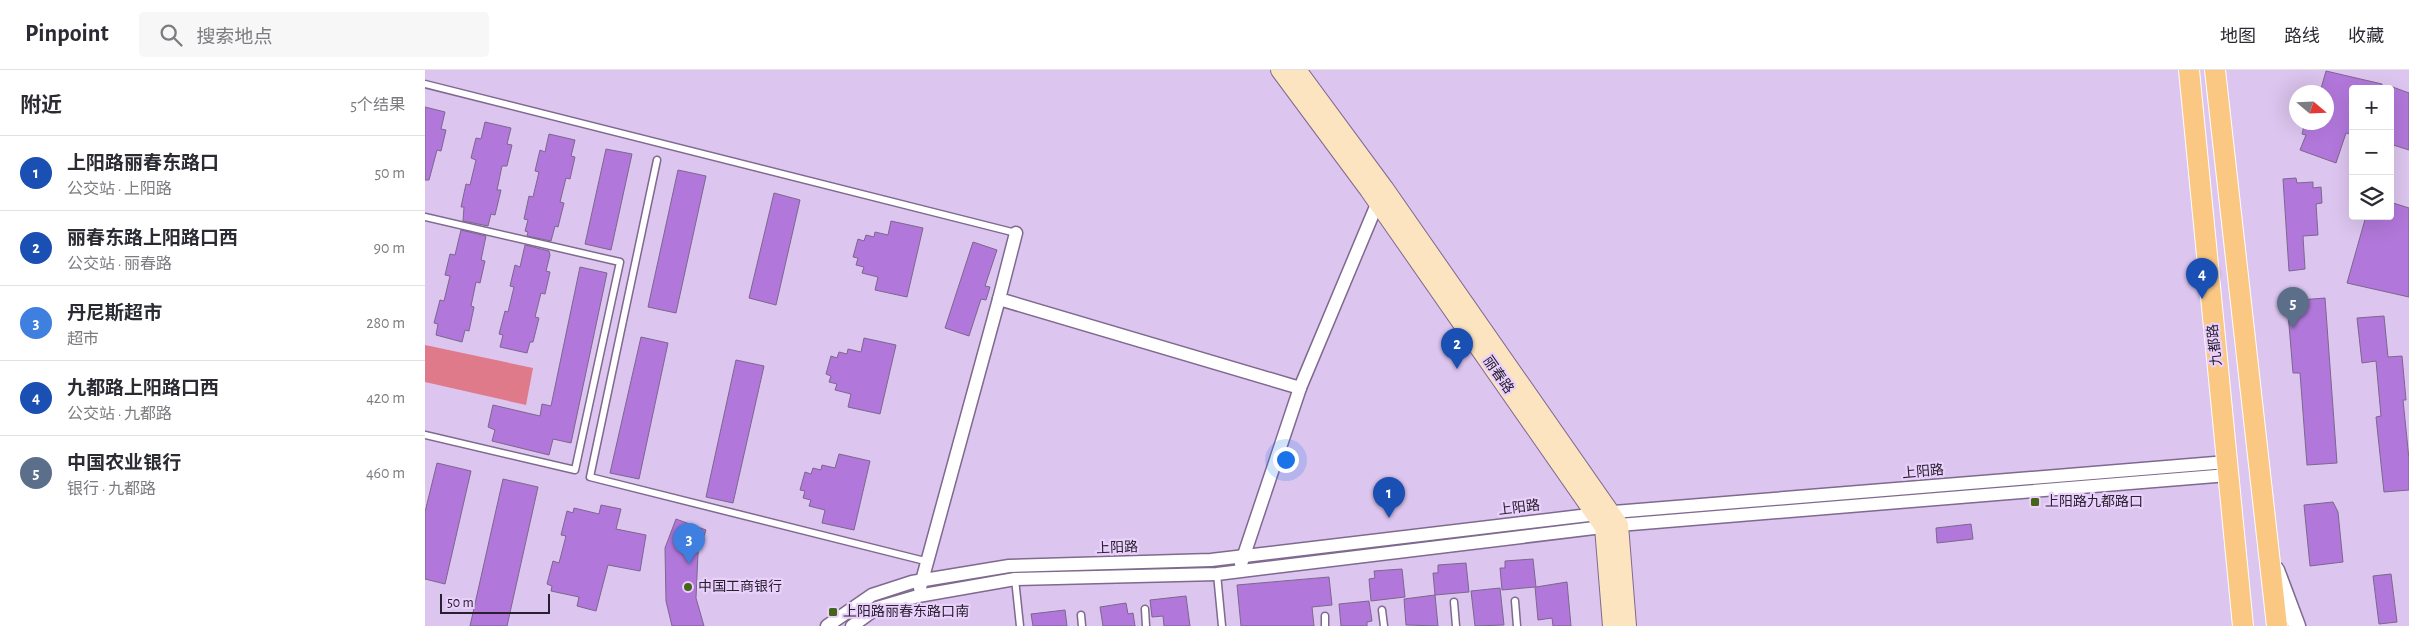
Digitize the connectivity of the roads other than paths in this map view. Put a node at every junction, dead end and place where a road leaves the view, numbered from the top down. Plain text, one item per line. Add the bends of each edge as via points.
1 (1281, 70) edge
2 (1297, 70) edge
3 (2189, 70) edge
4 (2215, 70) edge
5 (425, 84) edge
6 (657, 160) dead end
7 (1381, 196) junction
8 (425, 217) edge
9 (1016, 233) joint
10 (999, 299) junction
11 (1300, 388) junction
12 (425, 435) edge
13 (2227, 468) junction
14 (1607, 520) junction
15 (2270, 555) junction
16 (1243, 557) junction
17 (2237, 560) junction
18 (925, 561) junction
19 (1238, 572) junction
20 (1217, 574) junction
21 (1015, 579) junction
22 (921, 581) junction
23 (918, 596) junction
24 (1454, 602) dead end
25 (1515, 602) dead end
26 (1145, 610) dead end
27 (1382, 610) dead end
28 (1081, 615) dead end
29 (1325, 616) dead end
30 (827, 626) edge
31 (852, 626) edge
32 (1020, 626) edge
33 (1082, 626) edge
34 (1146, 626) edge
35 (1222, 626) edge
36 (1325, 626) edge
37 (1384, 626) edge
38 (1456, 626) edge
39 (1517, 626) edge
40 (1612, 626) edge
41 (1627, 626) edge
42 (2235, 626) edge
43 (2243, 626) edge
44 (2277, 626) edge
45 (2284, 626) edge
46 (2297, 626) edge

1 - 7 main road, 丽春路
2 - 7 main road, 丽春路
3 - 13 main road, 九都路
4 - 15 main road
5 - 9 lane
6 - 18 lane via 590,477
7 - 11 street
7 - 14 main road, 丽春路
8 - 12 lane via 621,262 575,470
9 - 10 street
10 - 11 street
10 - 18 street
11 - 16 street
13 - 14 street, 上阳路
13 - 17 main road, 九都路
14 - 16 street, 上阳路
14 - 19 street, 上阳路
14 - 40 main road
14 - 41 main road
15 - 44 main road
15 - 45 main road
15 - 46 street
16 - 19 street
16 - 22 street, 上阳路 via 1009,566
17 - 42 street, 九都路
17 - 43 main road, 九都路
18 - 22 street
19 - 20 street, 上阳路
20 - 21 street, 上阳路
20 - 35 lane
21 - 23 street, 上阳路
21 - 32 lane
22 - 23 street
22 - 30 street, 上阳路 via 872,595
23 - 31 street, 上阳路 via 877,608
24 - 38 lane
25 - 39 lane
26 - 34 lane
27 - 37 lane
28 - 33 lane
29 - 36 lane

